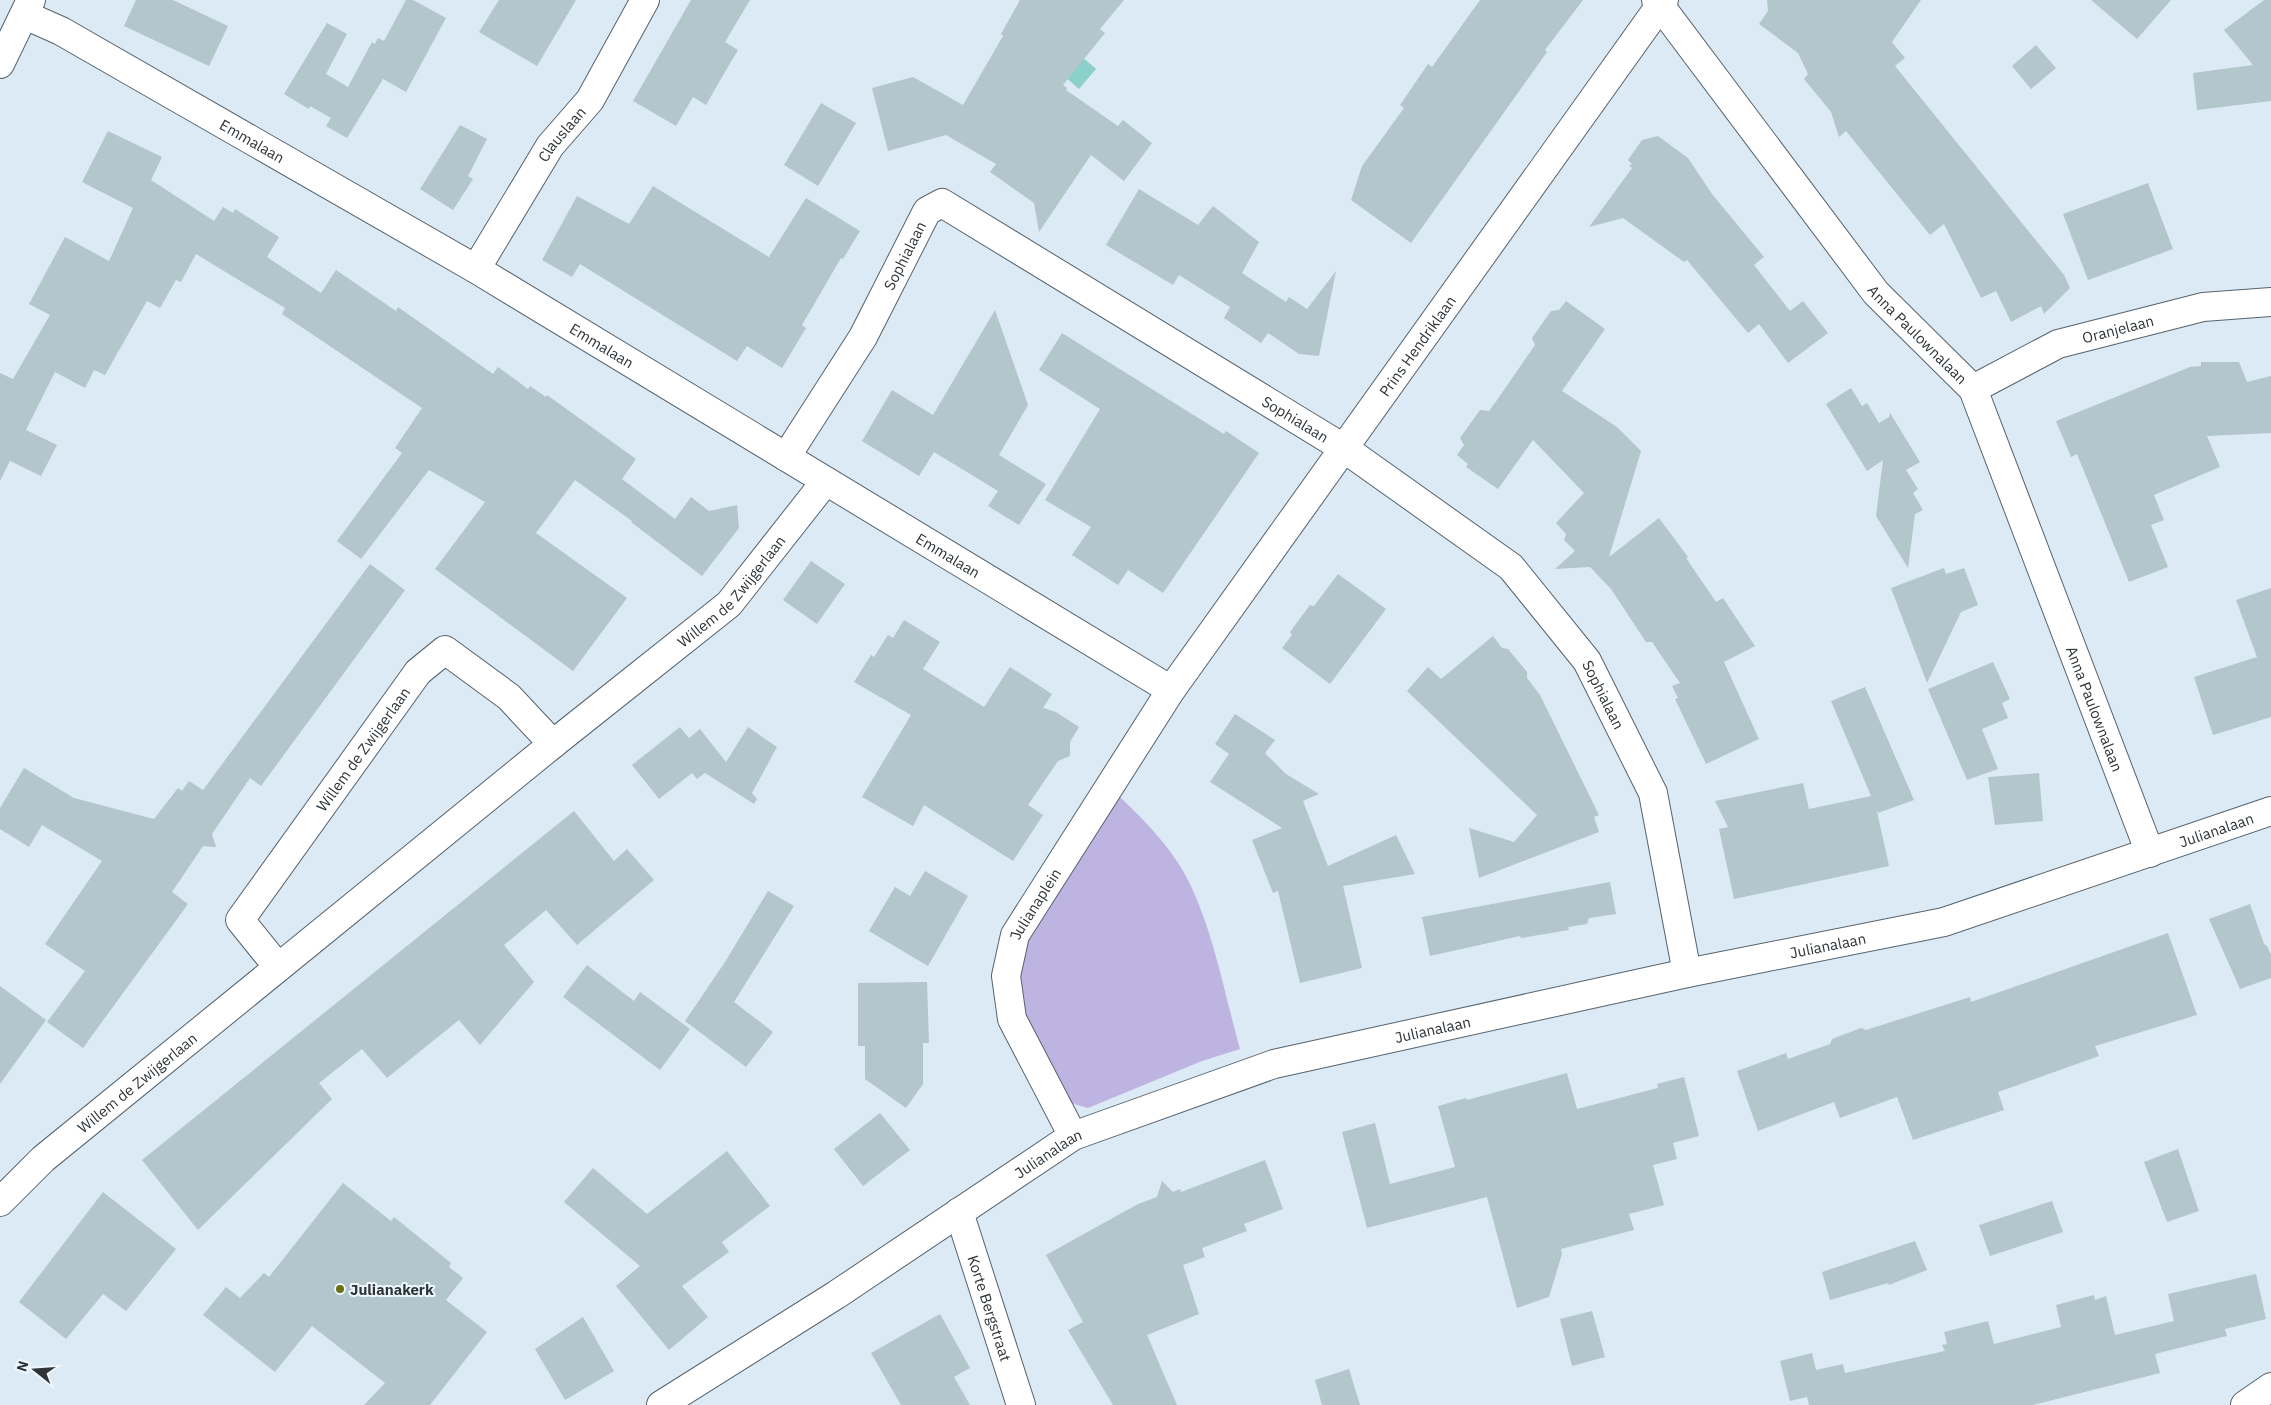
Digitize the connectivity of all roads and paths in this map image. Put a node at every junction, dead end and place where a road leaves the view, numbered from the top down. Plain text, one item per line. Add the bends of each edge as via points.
1 (645, 0) edge
2 (1660, 2) edge
3 (28, 8) edge
4 (0, 64) edge
5 (476, 269) junction
6 (2271, 302) edge
7 (1974, 389) junction
8 (1345, 449) junction
9 (786, 457) junction
10 (825, 482) junction
11 (1171, 690) junction
12 (553, 744) junction
13 (2271, 811) edge
14 (2150, 854) junction
15 (278, 967) junction
16 (1687, 973) junction
17 (1073, 1136) junction
18 (0, 1202) edge
19 (959, 1212) junction
20 (2271, 1388) edge
21 (661, 1405) edge
22 (1021, 1405) edge
23 (2244, 1405) edge

1 - 5 street, Clauslaan via 590,100 550,146
2 - 7 street, Anna Paulownalaan via 1876,293
2 - 8 street, Prins Hendriklaan
3 - 4 street
3 - 5 street, Emmalaan via 70,36
5 - 9 street, Emmalaan
6 - 7 street, Oranjelaan via 2204,306 2058,344
7 - 14 street, Anna Paulownalaan
8 - 9 street, Sophialaan via 942,203 928,211 863,336
8 - 11 street, Prins Hendriklaan
8 - 16 street, Sophialaan via 1511,567 1587,660 1653,794
9 - 10 street, Emmalaan
10 - 11 street, Emmalaan
10 - 12 street, Willem de Zwijgerlaan via 729,604
11 - 17 street, Julianaplein via 1015,935 1006,976 1012,1019
12 - 15 street, Willem de Zwijgerlaan
12 - 15 street, Willem de Zwijgerlaan via 509,697 445,650 424,667 240,920
13 - 14 street, Julianalaan
14 - 16 street, Julianalaan via 1944,922
15 - 18 street, Willem de Zwijgerlaan via 43,1160
16 - 17 street, Julianalaan via 1274,1064
17 - 19 street, Julianalaan
19 - 21 street, Julianalaan via 828,1300
19 - 22 street, Korte Bergstraat
20 - 23 street

